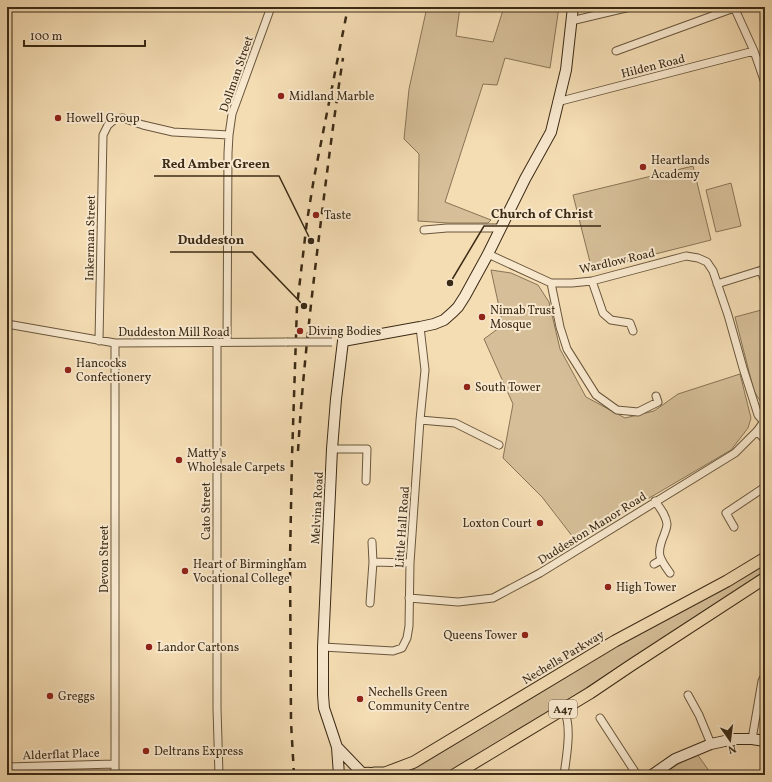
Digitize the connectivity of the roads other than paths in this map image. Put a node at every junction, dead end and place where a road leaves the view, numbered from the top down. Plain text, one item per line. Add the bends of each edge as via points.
1 (271, 7) edge
2 (573, 7) edge
3 (630, 7) edge
4 (734, 8) edge
5 (571, 21) junction
6 (616, 51) dead end
7 (754, 52) junction
8 (765, 83) edge
9 (557, 102) junction
10 (229, 134) junction
11 (501, 228) junction
12 (424, 230) dead end
13 (488, 254) junction
14 (763, 270) edge
15 (764, 279) edge
16 (592, 281) junction
17 (551, 283) junction
18 (717, 284) junction
19 (7, 324) edge
20 (420, 328) junction
21 (633, 331) dead end
22 (99, 341) junction
23 (343, 341) junction
24 (217, 342) junction
25 (227, 342) junction
26 (115, 343) junction
27 (658, 401) dead end
28 (420, 420) junction
29 (764, 421) edge
30 (757, 432) junction
31 (765, 440) edge
32 (499, 445) dead end
33 (332, 449) junction
34 (366, 481) dead end
35 (765, 487) edge
36 (655, 501) junction
37 (734, 527) dead end
38 (372, 542) dead end
39 (765, 558) edge
40 (661, 560) junction
41 (373, 562) junction
42 (410, 563) junction
43 (654, 564) dead end
44 (670, 573) dead end
45 (765, 578) edge
46 (409, 598) junction
47 (370, 603) dead end
48 (323, 647) junction
49 (765, 675) edge
50 (688, 695) dead end
51 (563, 710) junction
52 (600, 718) dead end
53 (752, 739) junction
54 (765, 741) edge
55 (711, 744) junction
56 (337, 747) junction
57 (115, 764) junction
58 (7, 767) edge
59 (358, 774) edge
60 (376, 774) edge
61 (115, 775) edge
62 (219, 775) edge
63 (339, 775) edge
64 (454, 775) edge
65 (564, 775) edge
66 (637, 775) edge
67 (652, 775) edge

1 - 10 street, Dollman Street via 232,114
2 - 5 main road
3 - 5 street
4 - 6 street
4 - 7 street
5 - 9 main road via 566,70
7 - 8 street
7 - 9 street, Hilden Road
9 - 11 main road via 550,132
10 - 22 street, Inkerman Street via 173,132 123,118 115,119 108,125 104,135
10 - 25 street, Dollman Street
11 - 12 street
11 - 13 main road
13 - 17 street, Wardlow Road
13 - 20 main road via 465,296 453,312 444,320
14 - 15 street
14 - 18 street
16 - 17 street, Wardlow Road
16 - 18 street, Wardlow Road via 686,256 707,262
16 - 21 street via 603,313 610,320 630,320
17 - 27 street via 567,349 596,395 617,410 638,412
18 - 29 street, Wardlow Road via 758,415
19 - 22 street, Duddeston Mill Road
20 - 23 main road
20 - 28 street, Little Hall Road via 425,370
22 - 26 street, Duddeston Mill Road
23 - 25 street, Duddeston Mill Road, bridge
23 - 33 main road, Melvina Road
24 - 25 street, Duddeston Mill Road
24 - 26 street, Duddeston Mill Road
24 - 62 street, Cato Street
26 - 57 street, Devon Street
28 - 32 street via 455,423
28 - 42 street, Little Hall Road
29 - 30 street, Duddeston Manor Road
30 - 31 street
30 - 36 street, Duddeston Manor Road via 735,453
33 - 34 street via 367,449
33 - 48 main road, Melvina Road
35 - 37 street via 725,510
36 - 40 street via 665,516 667,526 659,552
36 - 46 street, Duddeston Manor Road via 540,573 493,598 458,602
38 - 41 street
39 - 60 main road, Nechells Parkway / A47 via 609,645 414,762
40 - 43 street
40 - 44 street
41 - 42 street
41 - 47 street
42 - 46 street, Little Hall Road
45 - 51 main road, A47
46 - 48 street, Little Hall Road via 409,626 402,648 393,651
48 - 56 main road, Melvina Road via 324,708
49 - 53 street
50 - 55 street
51 - 64 main road, A47
51 - 65 street via 566,713 568,727
52 - 66 street
53 - 54 main road
53 - 55 main road via 734,739
55 - 67 main road via 675,759
56 - 59 main road, Melvina Road
56 - 63 main road, Melvina Road
57 - 58 street, Alderflat Place
57 - 61 street, Devon Street
59 - 60 main road, A47

